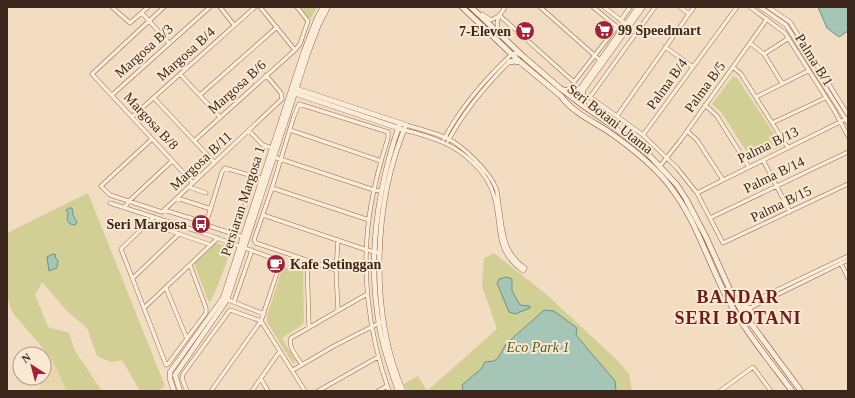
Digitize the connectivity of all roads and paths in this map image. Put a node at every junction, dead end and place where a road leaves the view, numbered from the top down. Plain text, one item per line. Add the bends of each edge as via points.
1 (112, 7) edge
2 (148, 7) edge
3 (164, 7) edge
4 (210, 7) edge
5 (220, 7) edge
6 (255, 7) edge
7 (260, 7) edge
8 (297, 7) edge
9 (323, 7) edge
10 (328, 7) edge
11 (462, 7) edge
12 (471, 7) edge
13 (505, 7) edge
14 (540, 7) edge
15 (593, 7) edge
16 (604, 7) edge
17 (630, 7) edge
18 (638, 7) edge
19 (643, 7) edge
20 (655, 7) edge
21 (680, 7) edge
22 (694, 7) edge
23 (737, 7) edge
24 (750, 7) edge
25 (760, 7) edge
26 (768, 7) edge
27 (477, 12) junction
28 (142, 13) junction
29 (689, 14) junction
30 (500, 15) junction
31 (767, 19) junction
32 (620, 20) junction
33 (149, 21) junction
34 (308, 21) junction
35 (234, 24) junction
36 (317, 24) junction
37 (628, 26) junction
38 (276, 27) junction
39 (502, 36) junction
40 (789, 38) junction
41 (169, 43) junction
42 (750, 43) junction
43 (514, 47) junction
44 (665, 47) junction
45 (295, 50) junction
46 (507, 50) junction
47 (764, 54) junction
48 (514, 55) junction
49 (594, 55) junction
50 (524, 57) junction
51 (508, 60) junction
52 (602, 61) junction
53 (520, 62) junction
54 (693, 67) junction
55 (733, 67) junction
56 (808, 71) junction
57 (180, 74) junction
58 (266, 75) junction
59 (782, 84) junction
60 (560, 88) junction
61 (582, 89) junction
62 (296, 92) junction
63 (112, 95) junction
64 (200, 95) junction
65 (561, 96) junction
66 (756, 96) junction
67 (154, 98) junction
68 (825, 98) junction
69 (574, 100) junction
70 (705, 105) junction
71 (585, 107) junction
72 (581, 114) junction
73 (616, 116) junction
74 (132, 117) junction
75 (220, 117) junction
76 (847, 117) edge
77 (840, 122) junction
78 (772, 123) junction
79 (848, 123) edge
80 (400, 126) junction
81 (405, 127) junction
82 (290, 130) junction
83 (249, 131) junction
84 (687, 131) junction
85 (643, 135) junction
86 (848, 136) edge
87 (447, 138) junction
88 (152, 139) junction
89 (194, 141) junction
90 (445, 143) junction
91 (272, 148) junction
92 (788, 148) junction
93 (848, 152) edge
94 (274, 157) junction
95 (667, 158) junction
96 (280, 159) junction
97 (763, 160) junction
98 (172, 161) junction
99 (381, 161) junction
100 (214, 162) junction
101 (660, 166) junction
102 (749, 166) junction
103 (255, 176) junction
104 (265, 180) junction
105 (723, 180) junction
106 (490, 182) junction
107 (193, 183) junction
108 (848, 184) edge
109 (777, 186) junction
110 (189, 187) junction
111 (272, 188) junction
112 (494, 189) junction
113 (374, 190) junction
114 (381, 191) junction
115 (206, 192) dead end
116 (697, 193) junction
117 (177, 198) junction
118 (129, 201) junction
119 (110, 203) dead end
120 (124, 207) junction
121 (211, 209) junction
122 (164, 210) junction
123 (790, 212) junction
124 (263, 215) junction
125 (154, 217) junction
126 (710, 218) junction
127 (197, 220) dead end
128 (369, 220) junction
129 (148, 223) junction
130 (206, 225) junction
131 (203, 233) junction
132 (179, 234) junction
133 (236, 235) junction
134 (243, 237) junction
135 (218, 238) junction
136 (338, 241) junction
137 (211, 245) junction
138 (242, 247) junction
139 (252, 250) junction
140 (367, 250) junction
141 (377, 253) junction
142 (848, 256) edge
143 (307, 261) junction
144 (843, 261) edge
145 (190, 265) junction
146 (848, 266) edge
147 (336, 270) junction
148 (133, 278) junction
149 (848, 278) edge
150 (166, 288) junction
151 (367, 294) junction
152 (727, 298) junction
153 (734, 298) junction
154 (225, 299) junction
155 (234, 302) junction
156 (748, 307) junction
157 (144, 308) junction
158 (338, 310) junction
159 (741, 310) junction
160 (264, 314) junction
161 (739, 319) junction
162 (261, 321) junction
163 (750, 321) junction
164 (382, 322) junction
165 (371, 326) junction
166 (309, 327) junction
167 (187, 339) junction
168 (280, 350) junction
169 (378, 357) junction
170 (302, 365) junction
171 (293, 370) junction
172 (260, 378) junction
173 (387, 386) junction
174 (174, 391) edge
175 (180, 391) edge
176 (188, 391) edge
177 (211, 391) edge
178 (252, 391) edge
179 (268, 391) edge
180 (305, 391) edge
181 (318, 391) edge
182 (378, 391) edge
183 (389, 391) edge
184 (398, 391) edge
185 (403, 391) edge
186 (720, 391) edge
187 (771, 391) edge
188 (792, 391) edge
189 (801, 391) edge

1 - 28 street via 129,22
2 - 28 street
3 - 33 street
4 - 41 street, Margosa B/3
5 - 35 street
6 - 35 street, Margosa B/4
7 - 38 street
8 - 34 street
9 - 36 street, Persiaran Margosa 1
10 - 36 street, Persiaran Margosa 1
11 - 46 main road, Seri Botani Utama
12 - 27 main road, Seri Botani Utama
13 - 30 street
14 - 49 street
15 - 49 street via 616,26
16 - 32 street
17 - 32 street
18 - 37 street
19 - 37 street
20 - 73 street via 590,97
21 - 29 street
22 - 29 street
23 - 54 street, Palma B/4
24 - 31 street, Palma B/1
25 - 76 street via 786,25
26 - 76 street via 790,22
27 - 30 street via 491,20
27 - 39 main road, Seri Botani Utama
28 - 33 street
29 - 44 street
30 - 39 street via 497,27
30 - 49 street via 574,82
31 - 40 street, Palma B/1
31 - 42 street, Palma B/5
32 - 37 street
33 - 41 street
33 - 63 street, Margosa B/8 via 92,74
34 - 36 street
34 - 45 street via 300,44
35 - 57 street, Margosa B/4
36 - 62 street, Persiaran Margosa 1
36 - 62 street, Persiaran Margosa 1
37 - 52 street
38 - 45 street
38 - 64 street
39 - 43 main road, Seri Botani Utama
40 - 47 street
40 - 56 street, Palma B/1
41 - 63 street, Margosa B/3
42 - 47 street
42 - 55 street, Palma B/5
43 - 48 street
43 - 50 main road, Seri Botani Utama
44 - 54 street
44 - 73 street
45 - 58 street, Margosa B/6
46 - 48 main road, Seri Botani Utama
46 - 51 main road
47 - 59 street
48 - 50 street
48 - 51 street
48 - 53 main road, Seri Botani Utama
49 - 52 street
50 - 60 main road, Seri Botani Utama
51 - 53 main road
51 - 87 street via 477,93
52 - 61 street
53 - 65 main road, Seri Botani Utama
54 - 85 street, Palma B/4
55 - 66 street
55 - 70 street, Palma B/5
56 - 59 street
56 - 68 street, Palma B/1
57 - 64 street
57 - 67 street, Margosa B/4
58 - 75 street, Margosa B/6
58 - 83 street, Margosa B/11 via 281,93 282,99
59 - 66 street
60 - 61 main road via 572,92
60 - 69 main road, Seri Botani Utama
61 - 69 street
61 - 71 main road
62 - 80 street
62 - 91 street, Persiaran Margosa 1
62 - 94 street, Persiaran Margosa 1
63 - 74 street, Margosa B/8
64 - 75 street
65 - 69 main road
65 - 72 main road, Seri Botani Utama
66 - 78 street
67 - 74 street, Margosa B/4
67 - 89 street
68 - 77 street, Palma B/1
68 - 78 street
69 - 71 main road, Seri Botani Utama
69 - 72 main road
70 - 84 street, Palma B/5
70 - 102 street via 717,116
71 - 101 main road, Seri Botani Utama via 633,141
72 - 152 main road, Seri Botani Utama via 643,158 672,188 701,239
73 - 85 street
74 - 88 street, Margosa B/8
75 - 89 street, Margosa B/6
76 - 77 street, Palma B/13
76 - 79 street
77 - 86 street, Palma B/1
77 - 92 street, Palma B/13
78 - 92 street
80 - 81 street
80 - 114 street
81 - 87 street
81 - 90 street
81 - 141 street via 386,192
82 - 96 street
82 - 99 street
82 - 99 street via 300,104 388,132
83 - 91 street via 263,145
83 - 100 street, Margosa B/11
84 - 95 street, Palma B/5
84 - 105 street via 697,140
85 - 95 street
87 - 90 street
87 - 106 street via 479,164
88 - 98 street, Margosa B/8
88 - 118 street, Margosa B/11 via 101,186 110,195
89 - 100 street
90 - 106 street via 464,156
91 - 104 street, Persiaran Margosa 1
92 - 97 street, Palma B/13
93 - 109 street, Palma B/14
94 - 96 street
94 - 104 street, Persiaran Margosa 1
95 - 101 street, Palma B/5
95 - 116 street
96 - 111 street
96 - 113 street
97 - 102 street, Palma B/13
97 - 109 street
98 - 107 street, Margosa B/8
98 - 118 street
99 - 113 street
100 - 107 street, Margosa B/11
101 - 153 main road, Seri Botani Utama via 686,199
102 - 105 street, Palma B/13
103 - 104 street
103 - 121 street via 225,168
103 - 133 street
104 - 134 street, Persiaran Margosa 1
104 - 138 street, Persiaran Margosa 1
105 - 116 street, Palma B/13
106 - 112 street
107 - 110 street, Margosa B/11
108 - 123 street, Palma B/15
109 - 123 street
109 - 126 street, Palma B/14
110 - 115 street
110 - 117 street, Margosa B/11
111 - 124 street
111 - 128 street
112 - 112 street via 505,243 514,258 526,268 524,271 512,261 504,249
113 - 114 street
113 - 128 street
114 - 141 street
116 - 126 street
117 - 121 street
117 - 122 street, Margosa B/11
118 - 120 street
118 - 122 street, Margosa B/11 via 162,212
119 - 120 street
120 - 125 street
121 - 130 street
122 - 127 street
123 - 126 street, Palma B/15 via 724,243
124 - 136 street
124 - 143 street via 254,242
125 - 129 street
125 - 131 street
128 - 140 street
129 - 132 street
129 - 148 street via 121,248
130 - 131 street
130 - 133 street
131 - 135 street
132 - 137 street
132 - 148 street
133 - 134 street
134 - 138 street, Persiaran Margosa 1
135 - 137 street
135 - 138 street
136 - 140 street
136 - 147 street
137 - 145 street
138 - 139 street
138 - 154 street, Persiaran Margosa 1
139 - 155 street
139 - 160 street via 282,261
140 - 141 street
140 - 151 street
141 - 164 street
142 - 144 street
143 - 147 street
143 - 166 street
144 - 146 street
144 - 149 street
144 - 156 street
145 - 150 street
145 - 167 street via 207,311
147 - 158 street
148 - 157 street
150 - 157 street
150 - 167 street
151 - 158 street
151 - 165 street
152 - 159 main road
152 - 161 main road, Seri Botani Utama
153 - 156 main road
153 - 159 main road, Seri Botani Utama
154 - 155 street
154 - 174 street, Persiaran Margosa 1 via 170,372
154 - 175 street, Persiaran Margosa 1 via 175,375
155 - 160 street
156 - 159 street
156 - 163 main road
157 - 167 street via 166,365
158 - 166 street
159 - 161 main road
159 - 163 main road, Seri Botani Utama
160 - 162 street
161 - 188 main road, Seri Botani Utama
162 - 168 street
162 - 176 street via 232,310 228,311 182,376
162 - 177 street
163 - 189 main road, Seri Botani Utama
164 - 165 street
164 - 184 street via 383,343
164 - 185 street
165 - 169 street
165 - 170 street
166 - 170 street via 290,340
168 - 171 street
168 - 172 street
169 - 173 street
169 - 181 street
170 - 171 street
171 - 180 street
172 - 178 street
172 - 179 street
173 - 182 street
173 - 183 street
186 - 187 street via 753,367

